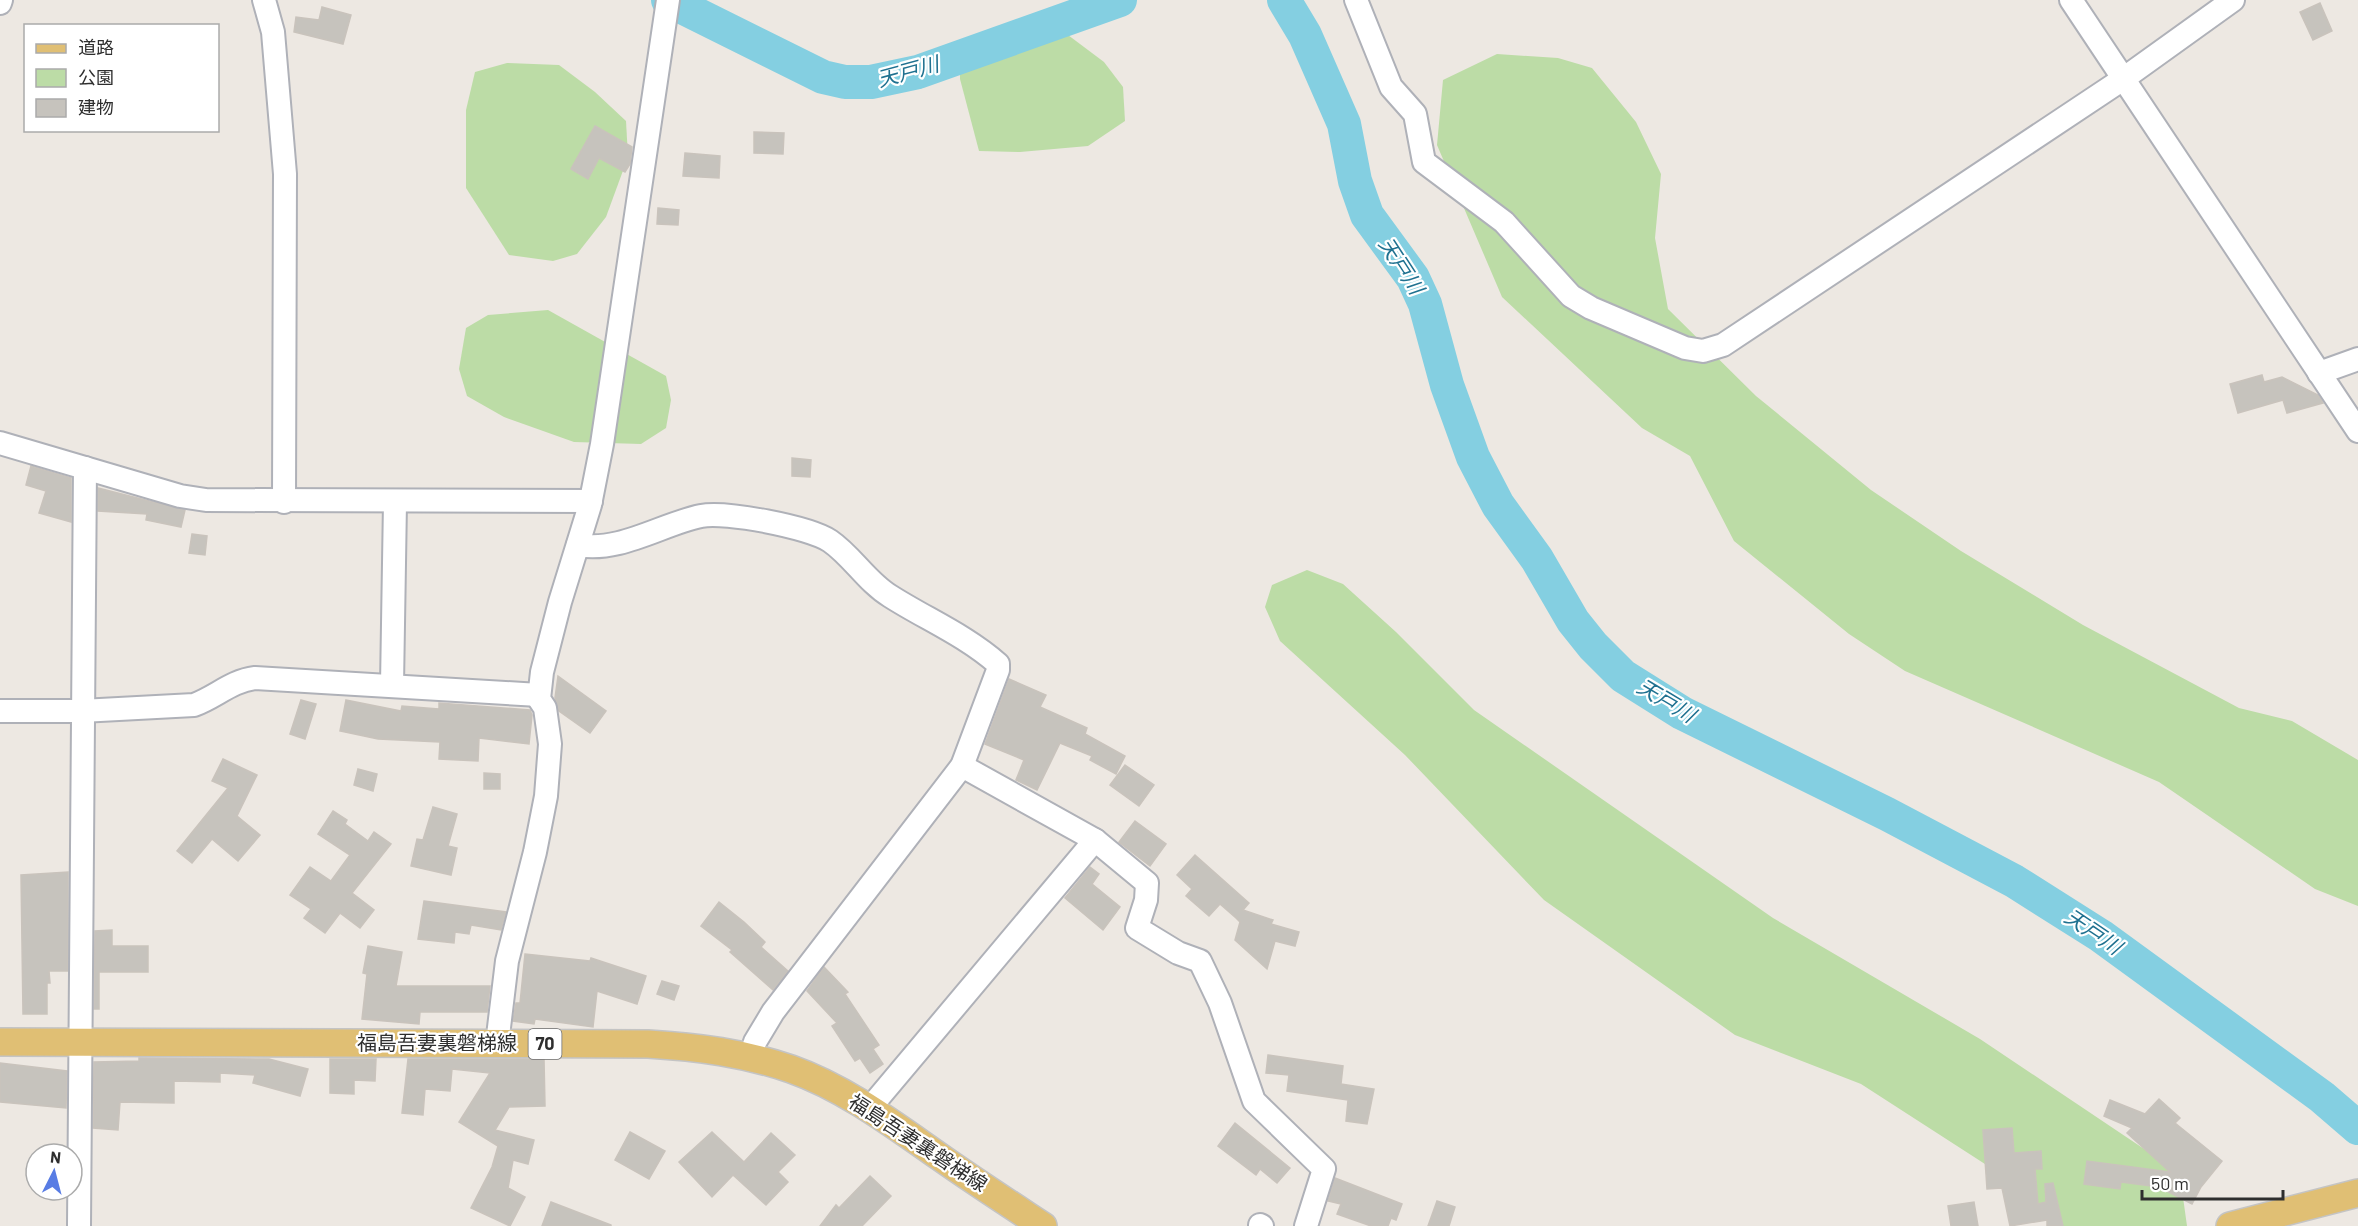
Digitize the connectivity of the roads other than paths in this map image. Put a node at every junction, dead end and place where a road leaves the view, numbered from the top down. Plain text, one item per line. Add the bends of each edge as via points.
1 (264, 0) edge
2 (668, 0) edge
3 (1356, 0) edge
4 (2071, 0) edge
5 (2234, 0) edge
6 (2123, 79) junction
7 (2358, 359) edge
8 (2319, 373) junction
9 (2358, 430) edge
10 (0, 443) edge
11 (85, 468) junction
12 (591, 501) junction
13 (284, 502) junction
14 (395, 502) junction
15 (578, 545) junction
16 (392, 685) junction
17 (539, 695) junction
18 (0, 711) edge
19 (81, 711) junction
20 (962, 766) junction
21 (1095, 840) junction
22 (0, 1042) edge
23 (80, 1042) junction
24 (497, 1044) junction
25 (750, 1057) junction
26 (869, 1109) junction
27 (2358, 1193) edge
28 (79, 1226) edge
29 (1042, 1226) edge
30 (1306, 1226) edge
31 (2230, 1226) edge

1 - 13 street via 273,32 285,174
2 - 12 street via 619,341
3 - 6 street via 1390,87 1414,114 1424,162 1504,222 1571,296 1685,348 1703,351 1723,345
4 - 6 street
5 - 6 street
6 - 8 street
7 - 8 street
8 - 9 street
10 - 11 street
11 - 13 street via 180,496 233,503
11 - 19 street
12 - 14 street
12 - 15 street
13 - 14 street
14 - 16 street
15 - 17 street via 560,602
15 - 20 street via 604,545 710,515 770,522 829,540 879,589 969,641 998,664
16 - 17 street
16 - 19 street via 255,678 232,684 194,705
17 - 24 street via 550,744 546,796 507,961
18 - 19 street
19 - 23 street
20 - 21 street
20 - 25 street via 773,1012
21 - 26 street
21 - 30 street via 1147,883 1137,928 1178,953 1200,961 1220,1003 1254,1101 1324,1169
22 - 23 main road, 福島吾妻裏磐梯線 / 70
23 - 24 main road, 福島吾妻裏磐梯線 / 70
23 - 28 street
24 - 25 main road, 福島吾妻裏磐梯線 / 70 via 648,1044 707,1048
25 - 26 main road, 福島吾妻裏磐梯線 / 70 via 794,1070
26 - 29 main road, 福島吾妻裏磐梯線 / 70
27 - 31 main road

